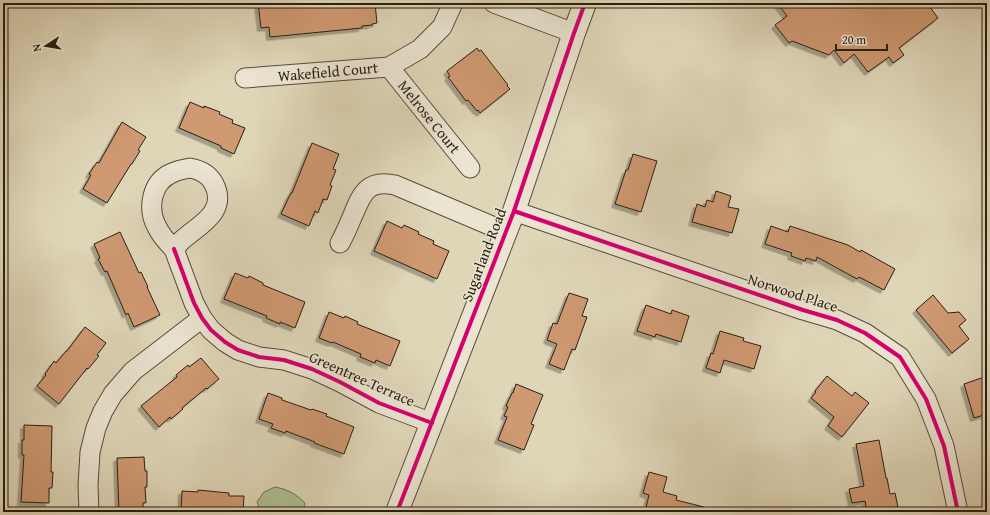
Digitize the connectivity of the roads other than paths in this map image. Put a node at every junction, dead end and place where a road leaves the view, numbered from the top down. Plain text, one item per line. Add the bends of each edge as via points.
1 (453, 3) edge
2 (494, 3) edge
3 (585, 3) edge
4 (574, 33) junction
5 (389, 66) junction
6 (245, 78) dead end
7 (470, 168) dead end
8 (514, 211) junction
9 (506, 232) junction
10 (340, 243) dead end
11 (174, 249) dead end
12 (202, 318) junction
13 (432, 423) junction
14 (89, 512) edge
15 (398, 512) edge
16 (958, 512) edge

1 - 5 street, Wakefield Court via 442,27 420,49
2 - 4 street
3 - 4 street, Sugarland Road
4 - 8 street, Sugarland Road
5 - 6 street, Wakefield Court
5 - 7 street, Melrose Court
8 - 9 street, Sugarland Road
8 - 16 street, Norwood Place via 838,320 865,333 900,357 926,399 944,446
9 - 10 street via 386,183 368,188 361,196
9 - 13 street, Sugarland Road
11 - 12 street, Greentree Terrace
12 - 13 street, Greentree Terrace via 211,330 238,350 312,369 380,403
12 - 14 street via 133,371 113,394 103,411 90,452
13 - 15 street, Sugarland Road

